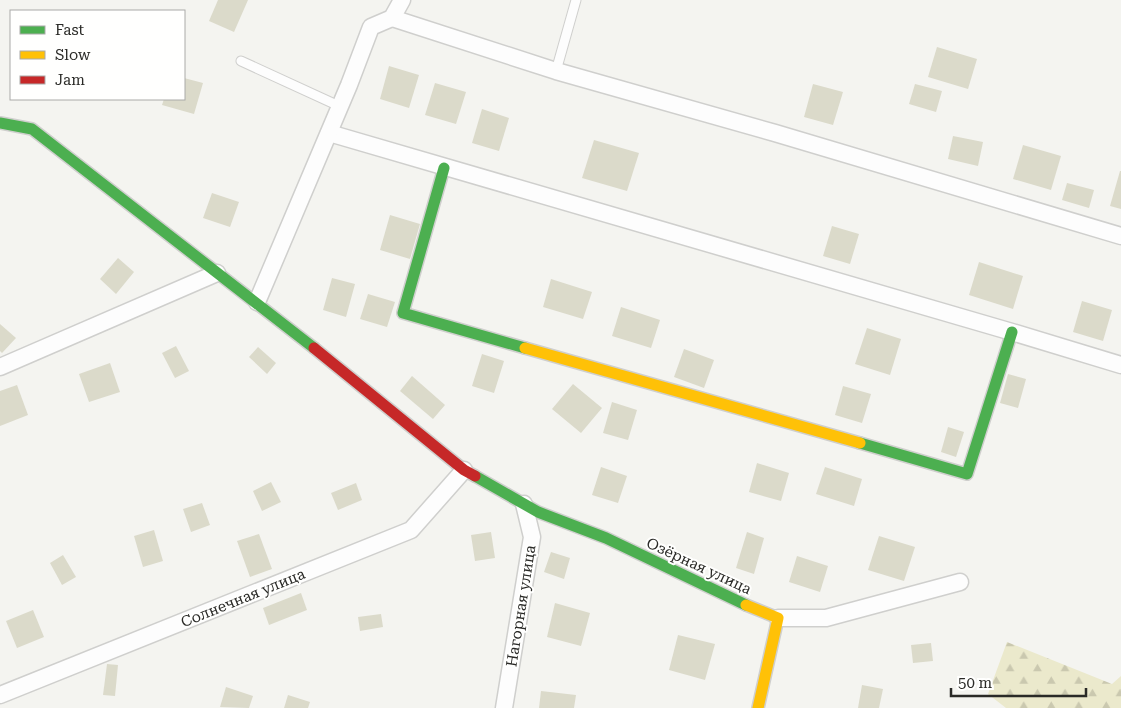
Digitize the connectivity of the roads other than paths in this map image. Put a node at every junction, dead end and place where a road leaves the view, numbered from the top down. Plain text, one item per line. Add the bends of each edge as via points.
1 (402, 0) edge
2 (576, 0) edge
3 (392, 18) junction
4 (241, 61) dead end
5 (556, 71) junction
6 (339, 106) junction
7 (0, 123) edge
8 (329, 133) junction
9 (444, 168) junction
10 (1121, 236) edge
11 (217, 273) junction
12 (257, 302) junction
13 (1012, 332) junction
14 (1121, 366) edge
15 (0, 367) edge
16 (464, 470) junction
17 (524, 504) junction
18 (960, 582) dead end
19 (778, 618) junction
20 (0, 695) edge
21 (504, 708) edge
22 (758, 708) edge

1 - 3 street
2 - 5 lane
3 - 5 street
3 - 6 street via 371,27
4 - 6 lane
5 - 10 street
6 - 8 street
7 - 11 street, Озёрная улица via 32,129
8 - 9 street
8 - 12 street
9 - 13 street
9 - 13 street via 403,313 413,316 967,474
11 - 12 street, Озёрная улица
11 - 15 street
12 - 16 street, Озёрная улица
13 - 14 street
16 - 17 street, Озёрная улица
16 - 20 street, Солнечная улица via 411,530
17 - 19 street, Озёрная улица via 606,538 722,595
17 - 21 street, Нагорная улица via 532,537
18 - 19 street via 826,618
19 - 22 street

